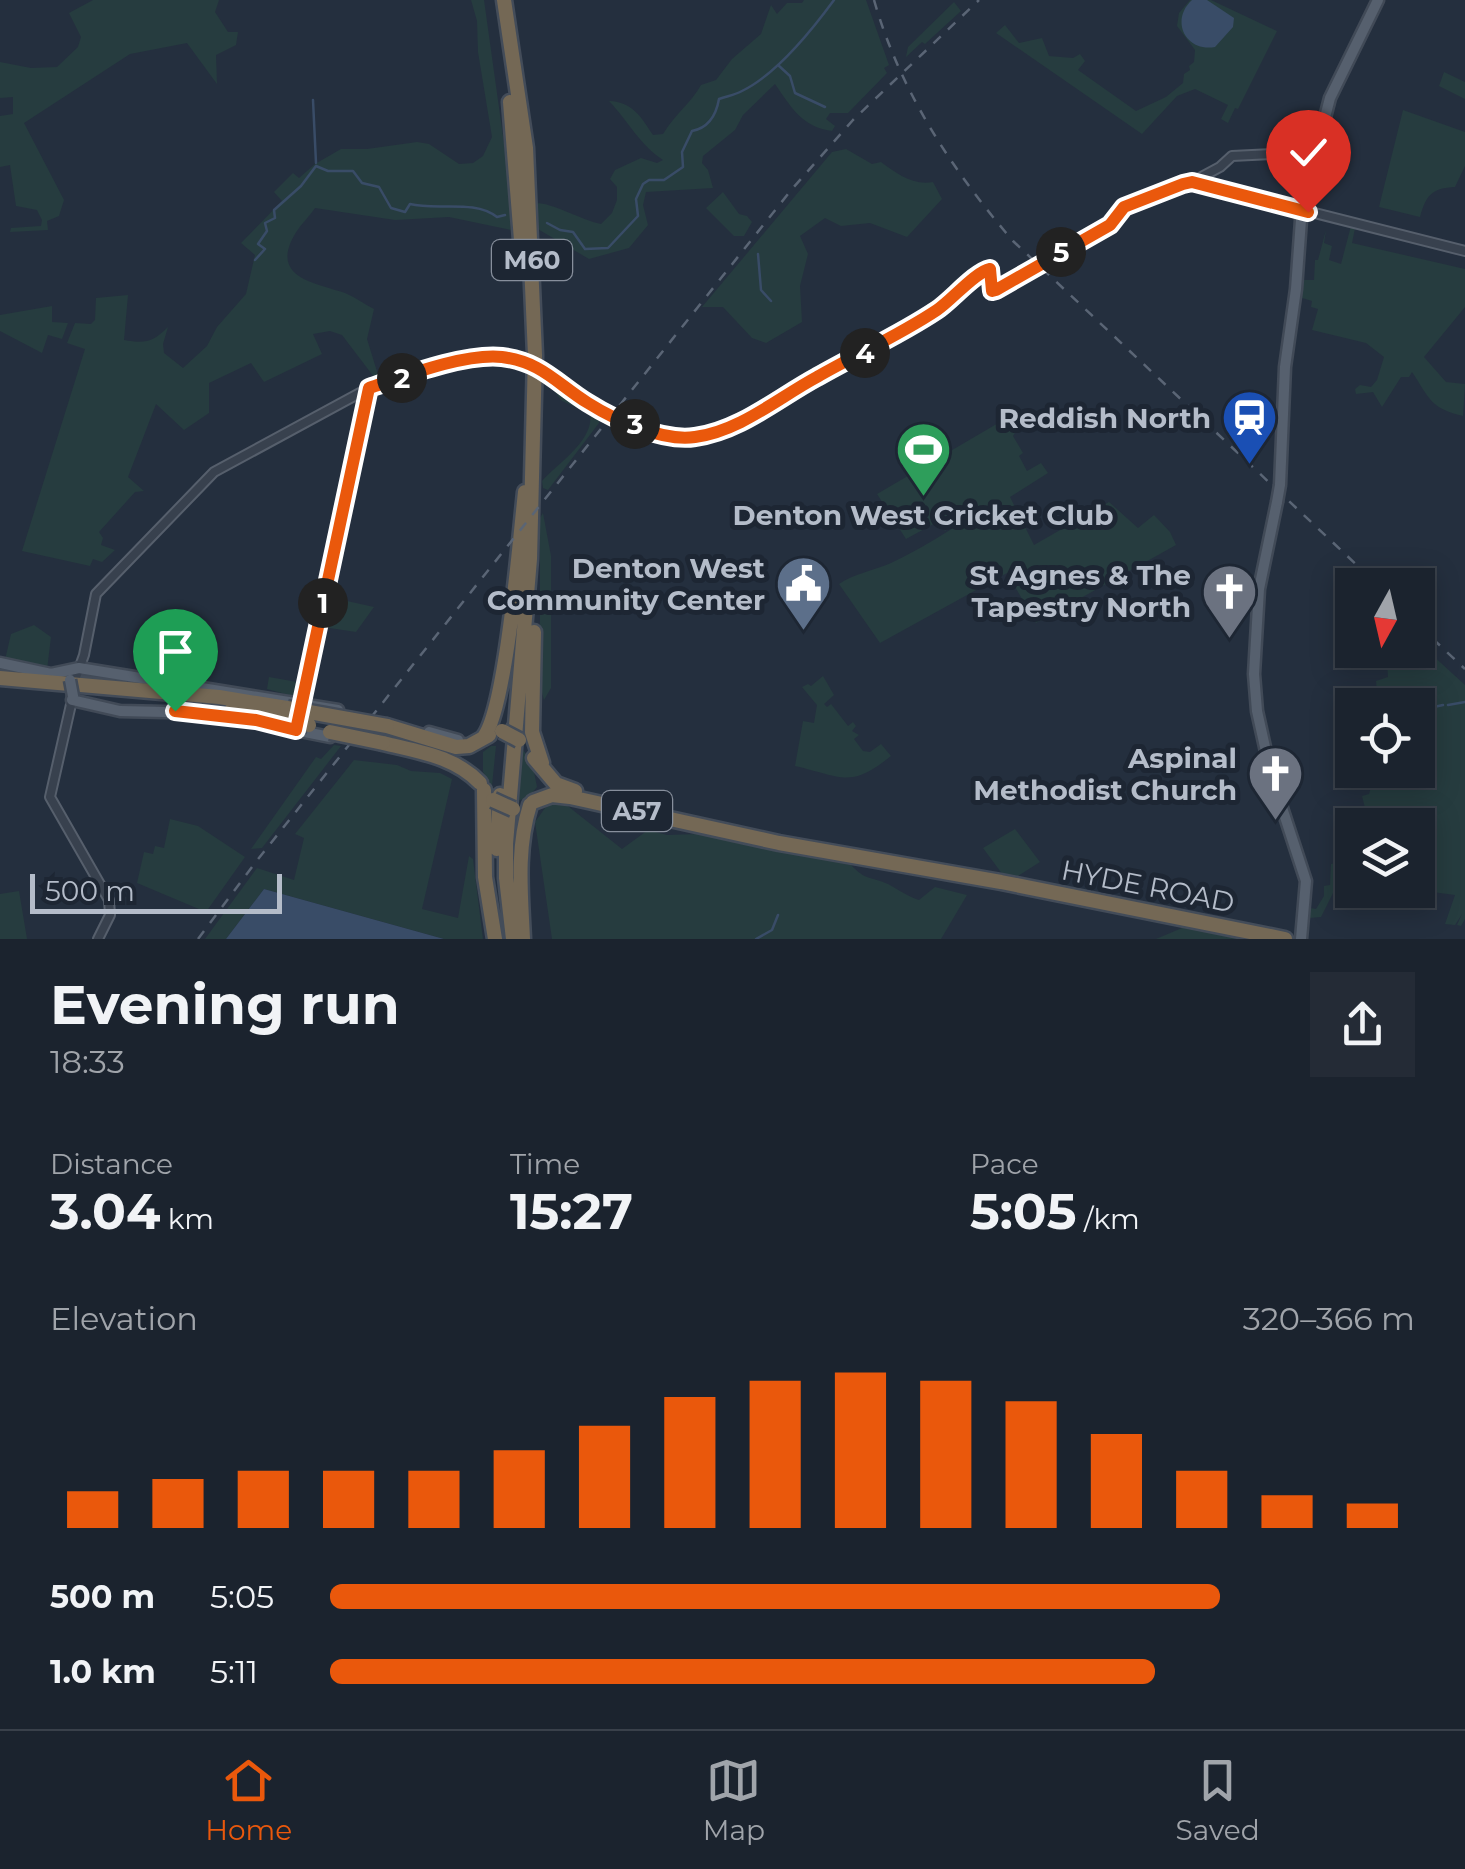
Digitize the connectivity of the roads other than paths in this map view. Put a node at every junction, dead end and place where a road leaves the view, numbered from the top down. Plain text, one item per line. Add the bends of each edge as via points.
1 (500, 0) edge
2 (1378, 0) edge
3 (1315, 155) junction
4 (1204, 181) junction
5 (1301, 210) junction
6 (1465, 251) edge
7 (369, 388) junction
8 (526, 481) junction
9 (532, 521) junction
10 (0, 664) edge
11 (0, 678) edge
12 (73, 679) junction
13 (0, 686) edge
14 (292, 715) junction
15 (494, 723) junction
16 (388, 724) junction
17 (424, 730) junction
18 (461, 741) junction
19 (528, 744) junction
20 (382, 746) junction
21 (484, 795) junction
22 (525, 808) junction
23 (730, 824) junction
24 (779, 843) junction
25 (1001, 882) junction
26 (1304, 936) edge
27 (1266, 938) edge
28 (98, 939) edge
29 (494, 939) edge
30 (504, 939) edge
31 (513, 939) edge
32 (523, 939) edge
33 (1282, 939) edge

1 - 8 highway, M60 via 523,262
1 - 9 highway, M60 via 526,148 535,354
2 - 3 main road via 1330,98
3 - 4 street via 1232,156
3 - 5 main road
4 - 5 street
4 - 7 street, bridge via 1124,207 1110,225 992,291 990,269 981,271 955,297 882,345 707,435 663,437 516,360 474,358
5 - 6 street
5 - 26 main road, bridge via 1280,486 1255,629 1254,674 1273,780 1304,868
7 - 12 street via 214,472 96,594
7 - 14 street
8 - 15 highway, M60
8 - 30 highway, M60 via 498,820
9 - 19 highway, M60
9 - 31 highway, M60 via 506,844
10 - 12 main road
11 - 14 highway via 203,696
12 - 14 main road
12 - 14 main road via 120,711
12 - 28 street via 50,797 107,896 110,916
13 - 14 highway
14 - 16 highway, bridge
14 - 16 main road, bridge via 338,710
14 - 20 highway, bridge
14 - 20 main road, bridge via 330,737
15 - 18 highway
15 - 19 highway, bridge
16 - 17 main road
16 - 18 highway
17 - 18 main road
17 - 18 main road
18 - 21 highway
19 - 22 highway via 540,784
19 - 23 highway, A57 via 556,784
20 - 21 highway via 461,767
21 - 22 highway, bridge
21 - 29 highway
22 - 24 highway, A57 via 552,795 570,797
22 - 32 highway
23 - 24 highway, A57
23 - 25 highway, A57
24 - 25 highway, A57
25 - 27 highway, HYDE ROAD / A57
27 - 33 highway, HYDE ROAD / A57

